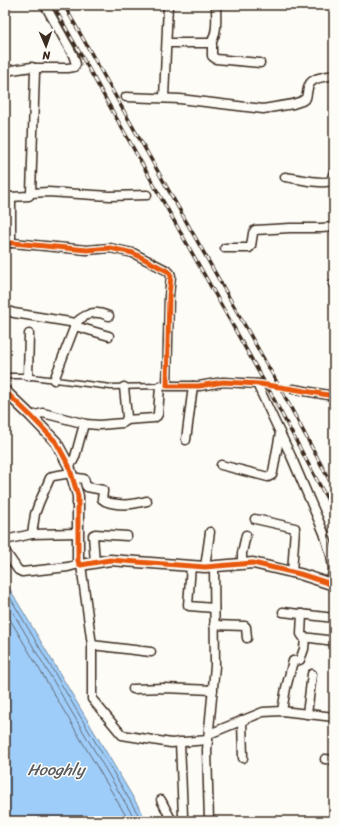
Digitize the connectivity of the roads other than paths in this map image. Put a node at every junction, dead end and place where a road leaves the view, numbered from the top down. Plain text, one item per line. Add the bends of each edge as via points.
1 (45, 5) edge
2 (168, 5) edge
3 (216, 5) edge
4 (167, 43) junction
5 (211, 43) junction
6 (260, 63) dead end
7 (34, 68) junction
8 (5, 71) edge
9 (334, 75) edge
10 (126, 97) dead end
11 (164, 98) junction
12 (334, 171) edge
13 (285, 177) dead end
14 (31, 193) junction
15 (147, 195) dead end
16 (7, 197) edge
17 (334, 227) edge
18 (8, 243) edge
19 (225, 248) dead end
20 (5, 310) edge
21 (109, 316) dead end
22 (76, 325) junction
23 (28, 334) dead end
24 (109, 336) dead end
25 (28, 376) junction
26 (5, 377) edge
27 (54, 380) junction
28 (164, 386) junction
29 (193, 386) junction
30 (124, 387) junction
31 (293, 389) tunnel mouth
32 (5, 391) edge
33 (334, 396) edge
34 (31, 416) junction
35 (126, 420) junction
36 (84, 424) junction
37 (280, 433) junction
38 (186, 440) dead end
39 (221, 465) dead end
40 (71, 472) junction
41 (147, 501) dead end
42 (255, 519) dead end
43 (210, 532) dead end
44 (78, 533) junction
45 (32, 534) junction
46 (246, 535) dead end
47 (127, 536) dead end
48 (5, 540) edge
49 (5, 551) edge
50 (94, 563) junction
51 (242, 564) junction
52 (80, 565) junction
53 (191, 566) junction
54 (209, 567) junction
55 (292, 573) junction
56 (333, 585) edge
57 (214, 608) junction
58 (283, 612) dead end
59 (302, 614) junction
60 (334, 618) edge
61 (214, 625) junction
62 (247, 638) dead end
63 (305, 638) junction
64 (334, 641) edge
65 (92, 645) junction
66 (151, 652) dead end
67 (312, 674) dead end
68 (133, 689) dead end
69 (213, 690) junction
70 (282, 711) junction
71 (307, 714) junction
72 (334, 717) edge
73 (242, 720) junction
74 (208, 737) junction
75 (180, 742) junction
76 (243, 758) dead end
77 (325, 759) dead end
78 (334, 760) edge
79 (162, 800) dead end
80 (182, 816) dead end
81 (172, 821) edge
82 (209, 821) edge

1 - 7 street via 76,64 70,68
2 - 4 street
3 - 5 street via 216,31
4 - 5 street
4 - 11 street
5 - 6 street via 212,54 216,59
7 - 8 street
7 - 14 street
9 - 11 street via 313,81 304,100 266,109
10 - 11 street
12 - 13 street via 328,182
14 - 15 street
14 - 16 street via 29,196
16 - 18 street
17 - 19 street via 255,230 249,248
18 - 28 street via 87,250 110,248 133,253 169,272 171,276
20 - 22 street
21 - 22 street via 96,313 79,320
22 - 24 street
22 - 27 street
23 - 25 street
25 - 26 lane
25 - 27 lane
27 - 30 lane
28 - 29 street
28 - 30 lane
28 - 35 street via 157,416
29 - 37 street via 223,382 259,384
29 - 38 street
30 - 35 street
31 - 33 street
32 - 34 street
34 - 36 street via 43,413
34 - 40 street via 56,442
35 - 36 street via 123,423
36 - 40 street
37 - 39 street via 272,476
37 - 56 street via 328,544
40 - 41 street via 84,479 87,487 103,490 103,501 128,505
40 - 44 street via 78,496
40 - 45 street via 50,478 39,503
42 - 55 street via 295,528
43 - 54 street
44 - 45 street
44 - 52 street
45 - 48 street
46 - 51 street
47 - 50 street via 93,535
49 - 52 street via 22,572
50 - 52 street
50 - 53 street via 110,560
51 - 54 street
51 - 55 street via 253,563
52 - 65 street
53 - 54 street
53 - 57 street via 188,605
54 - 57 street
55 - 56 street
57 - 61 street
58 - 59 street
59 - 60 street
59 - 63 street via 302,636
61 - 62 street via 245,626
61 - 69 street
63 - 64 street
63 - 70 street via 300,660 293,661
65 - 66 street
65 - 75 street via 92,700 122,735
67 - 71 street
68 - 69 street
69 - 74 street
70 - 71 street
70 - 73 street via 263,712
71 - 72 street
73 - 74 street
73 - 76 street
74 - 75 street
74 - 82 street
75 - 80 street
77 - 78 street
79 - 81 street

